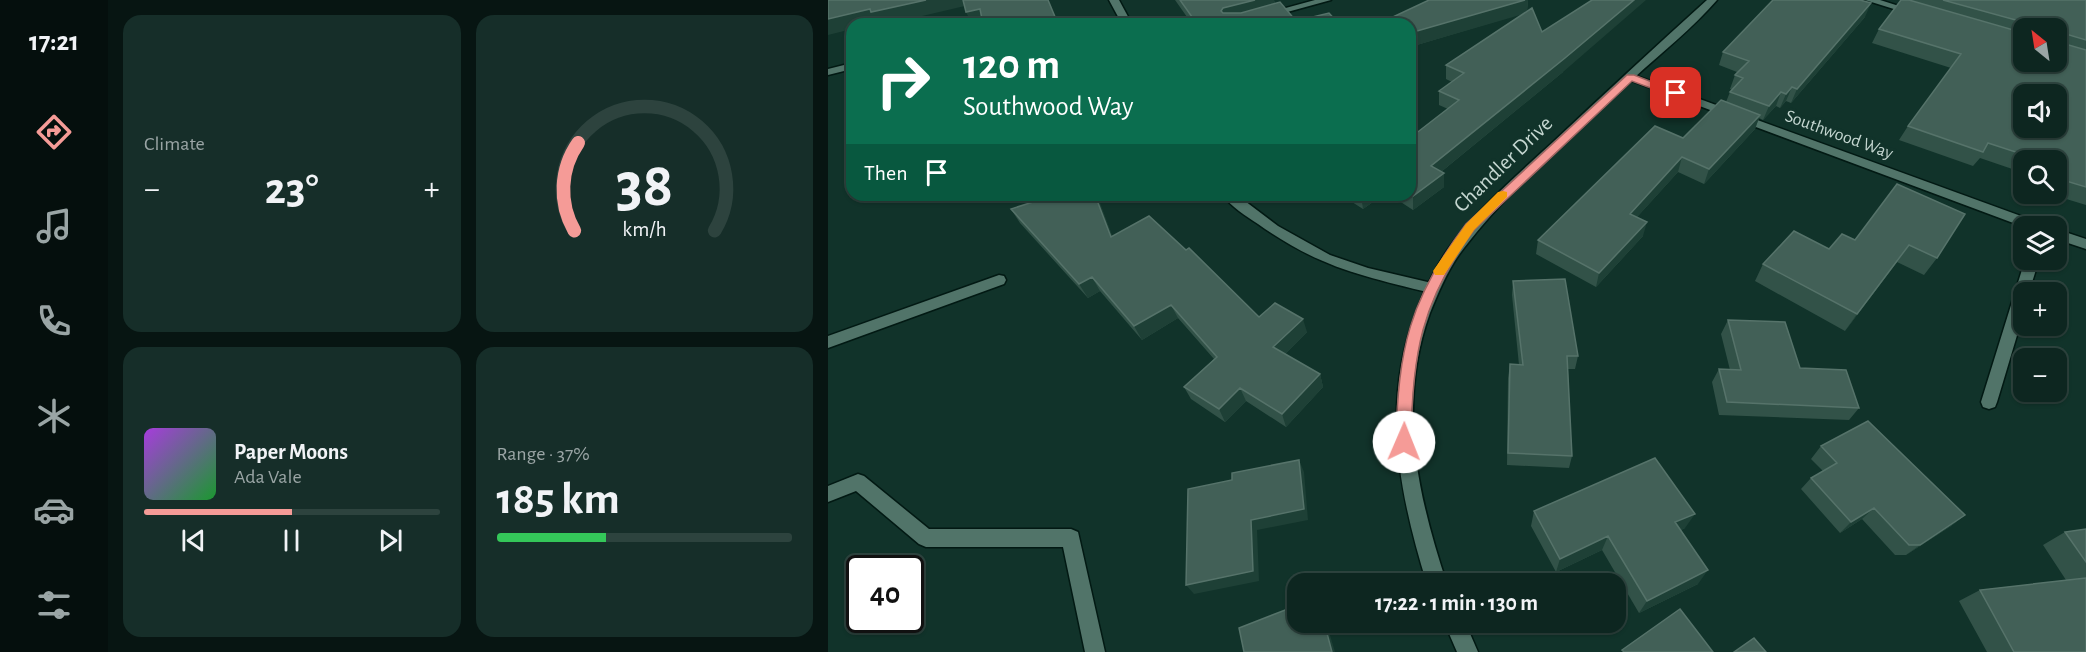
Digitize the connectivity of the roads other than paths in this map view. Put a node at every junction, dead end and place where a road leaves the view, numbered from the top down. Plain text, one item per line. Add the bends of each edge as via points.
1 (1114, 0) edge
2 (1326, 0) edge
3 (1712, 0) edge
4 (1870, 0) edge
5 (1925, 16) edge
6 (1124, 18) edge
7 (1256, 18) edge
8 (846, 68) edge
9 (828, 72) edge
10 (1631, 77) junction
11 (1236, 201) edge
12 (2013, 218) edge
13 (2067, 238) edge
14 (2086, 244) edge
15 (2029, 270) edge
16 (999, 280) dead end
17 (1431, 288) junction
18 (828, 342) edge
19 (1989, 402) dead end
20 (828, 494) edge
21 (1433, 573) edge
22 (1459, 633) edge
23 (1095, 652) edge
24 (1468, 652) edge

1 - 6 street
2 - 7 street
3 - 10 street, Chandler Drive
4 - 5 street
8 - 9 street
10 - 12 street, Southwood Way
10 - 17 street, Chandler Drive via 1470,227
11 - 17 street via 1263,224 1323,256 1358,271
13 - 14 street
15 - 19 street
16 - 18 street
17 - 21 street, Chandler Drive via 1408,357 1404,442 1409,490
20 - 23 street via 858,482 926,538 1071,538
22 - 24 street

